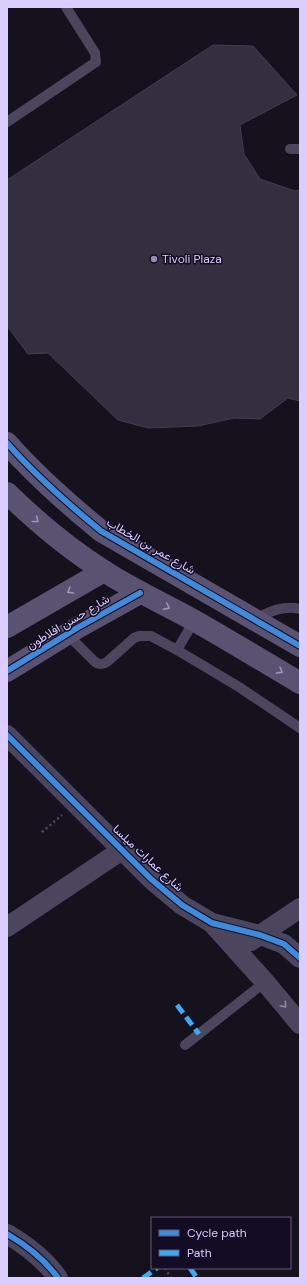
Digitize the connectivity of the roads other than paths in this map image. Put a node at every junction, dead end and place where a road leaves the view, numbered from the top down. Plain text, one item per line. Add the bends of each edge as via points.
1 (66, 7) edge
2 (7, 122) edge
3 (7, 443) edge
4 (7, 493) edge
5 (104, 571) junction
6 (140, 593) junction
7 (300, 609) edge
8 (254, 619) junction
9 (194, 621) junction
10 (9, 622) edge
11 (67, 634) junction
12 (300, 646) edge
13 (177, 650) junction
14 (7, 671) edge
15 (300, 683) edge
16 (300, 728) edge
17 (7, 735) edge
18 (122, 850) junction
19 (300, 908) edge
20 (212, 923) junction
21 (7, 927) edge
22 (260, 935) junction
23 (236, 951) junction
24 (300, 958) edge
25 (265, 982) junction
26 (300, 1024) edge
27 (186, 1045) dead end
28 (7, 1234) edge
29 (58, 1278) edge

1 - 2 lane via 95,53 96,62
3 - 8 street, شارع عمر بن الخطاب via 50,487 101,531
4 -> 5 street via 65,544
5 - 6 street
5 -> 10 street, شارع حسن افلاطون
6 -> 9 street
6 - 11 street, شارع حسن افلاطون
7 - 8 lane via 279,609
8 - 12 street, شارع عمر بن الخطاب
9 - 13 lane
9 -> 15 street
11 - 13 lane via 94,661 103,665 139,636 151,636
11 - 14 street, شارع حسن افلاطون
13 - 16 lane
17 - 18 street, شارع عمارات ميلسا
18 - 20 street, شارع عمارات ميلسا via 182,905
18 - 21 street
19 - 22 street
20 - 22 street, شارع عمارات ميلسا
20 - 23 street
22 - 23 street
22 - 24 street, شارع عمارات ميلسا via 284,944
23 - 25 street
25 -> 26 street
25 - 27 lane
28 - 29 street via 38,1256

